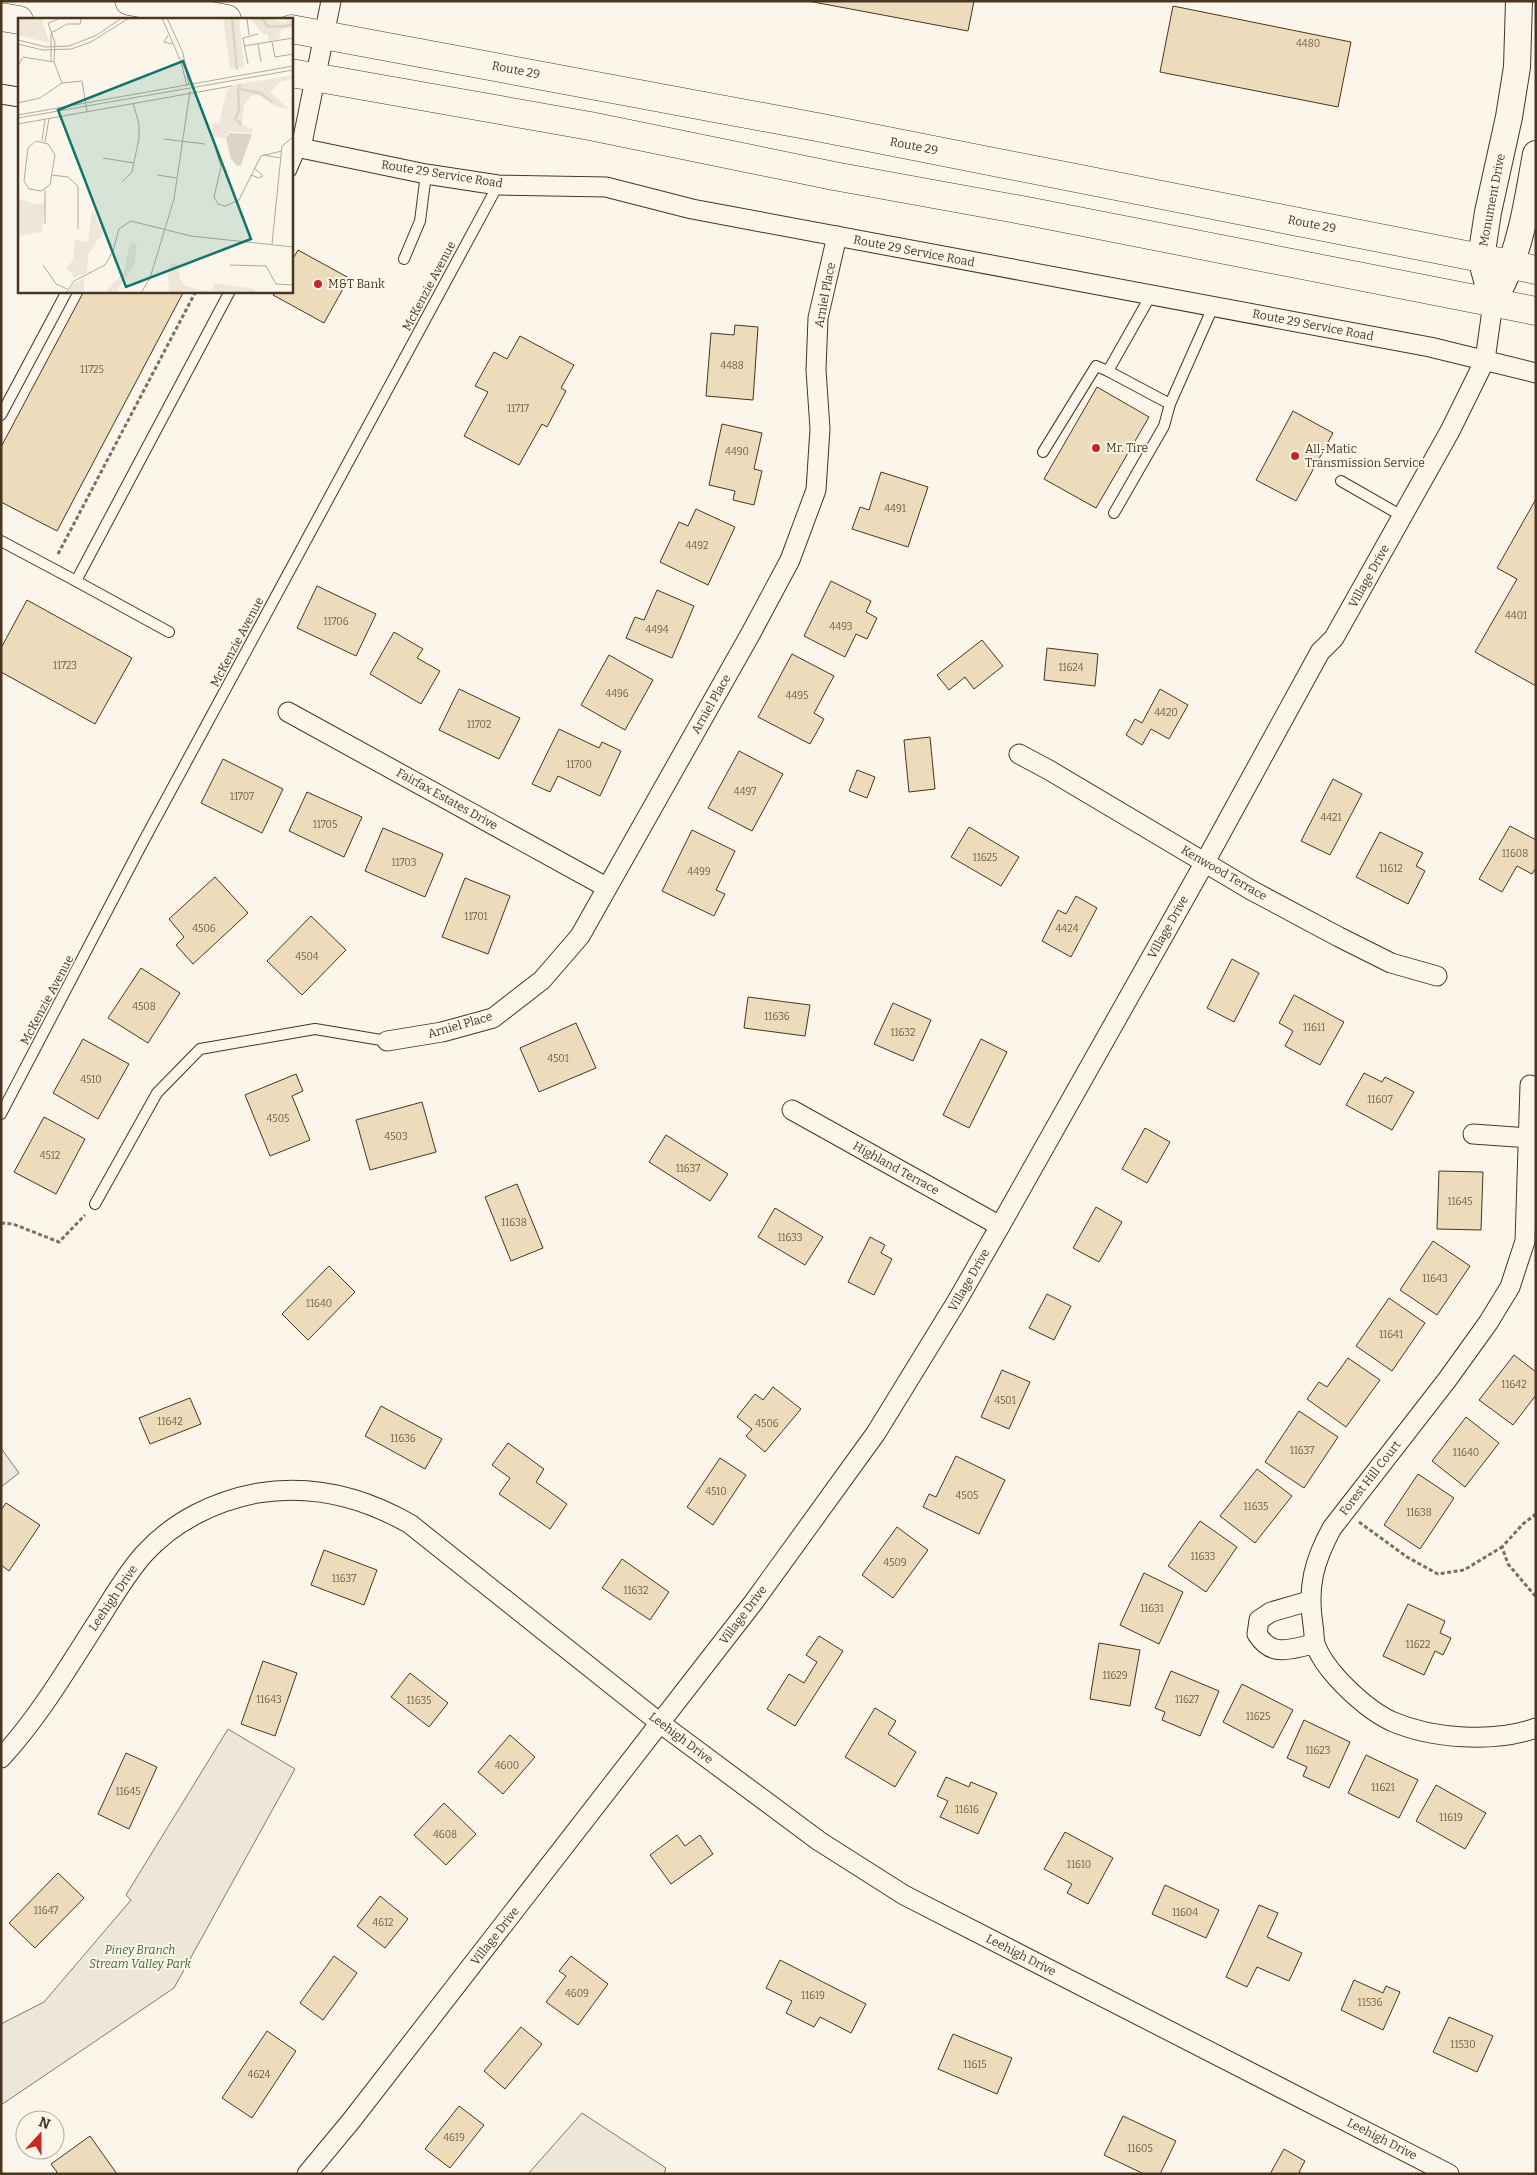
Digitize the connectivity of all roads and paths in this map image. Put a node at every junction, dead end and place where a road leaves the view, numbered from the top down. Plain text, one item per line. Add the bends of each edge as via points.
1 (129, 1) edge
2 (331, 1) edge
3 (1519, 1) edge
4 (1, 17) edge
5 (222, 18) edge
6 (18, 20) edge
7 (292, 29) edge
8 (324, 34) junction
9 (303, 75) edge
10 (1, 94) edge
11 (18, 97) edge
12 (296, 147) edge
13 (1536, 154) edge
14 (292, 166) edge
15 (426, 174) junction
16 (498, 184) junction
17 (837, 236) junction
18 (404, 258) dead end
19 (1481, 258) junction
20 (1524, 268) edge
21 (66, 292) edge
22 (195, 292) edge
23 (229, 292) edge
24 (1151, 295) junction
25 (1493, 303) junction
26 (1213, 306) junction
27 (1536, 311) edge
28 (1485, 360) junction
29 (1108, 372) junction
30 (1536, 373) edge
31 (1170, 404) junction
32 (1, 415) edge
33 (1043, 452) dead end
34 (1341, 481) dead end
35 (1114, 513) dead end
36 (1402, 516) junction
37 (1, 541) edge
38 (50, 567) junction
39 (76, 581) junction
40 (169, 632) dead end
41 (288, 712) dead end
42 (1019, 754) dead end
43 (1205, 862) junction
44 (606, 887) junction
45 (1437, 976) dead end
46 (387, 1041) joint
47 (1530, 1085) dead end
48 (792, 1110) dead end
49 (1, 1114) edge
50 (1473, 1134) dead end
51 (1529, 1138) junction
52 (95, 1204) joint
53 (1, 1223) edge
54 (1000, 1226) junction
55 (1344, 1512) junction
56 (1536, 1514) edge
57 (1502, 1547) junction
58 (1536, 1598) edge
59 (1310, 1601) junction
60 (1316, 1644) junction
61 (660, 1723) junction
62 (1536, 1728) edge
63 (1, 1758) edge
64 (307, 2174) edge
65 (1449, 2174) edge

1 - 5 main road
2 - 8 street
3 - 19 main road, Monument Drive via 1509,117
4 - 6 main road
7 - 8 main road, Route 29
8 - 9 street
8 - 19 main road, Route 29
9 - 12 street
9 - 25 main road via 590,126
10 - 11 street
12 - 14 lane
12 - 15 street, Route 29 Service Road
13 - 20 main road via 1523,220
15 - 16 street, Route 29 Service Road
15 - 18 lane via 420,221
16 - 17 street, Route 29 Service Road via 606,187 692,209
16 - 49 lane, McKenzie Avenue via 142,844
17 - 24 street, Route 29 Service Road
17 - 44 street, Arniel Place via 818,318 816,370 820,429 816,490 790,560
19 - 20 main road, Route 29
19 - 25 main road, Monument Drive
20 - 25 main road
21 - 32 lane
22 - 38 path
23 - 39 lane
24 - 26 street, Route 29 Service Road
24 - 29 lane
25 - 27 main road
25 - 28 street, Village Drive
26 - 28 street, Route 29 Service Road
26 - 31 lane
28 - 30 street, Route 29 Service Road
28 - 36 street, Village Drive
29 - 31 lane
29 - 33 lane via 1096,366
31 - 35 lane via 1164,426
34 - 36 lane
36 - 43 street, Village Drive via 1334,638 1320,652
37 - 38 lane
38 - 39 lane
39 - 40 lane
41 - 44 street, Fairfax Estates Drive
42 - 43 street, Kenwood Terrace
43 - 45 street, Kenwood Terrace via 1391,963
43 - 54 street, Village Drive
44 - 46 street, Arniel Place via 580,936 542,980 493,1018 442,1032
46 - 52 lane via 315,1029 200,1049 157,1092
47 - 51 street, Forest Hill Court
48 - 54 street, Highland Terrace
50 - 51 street
51 - 55 street, Forest Hill Court via 1525,1241 1510,1287 1447,1380
52 - 53 path via 59,1242 13,1224
54 - 61 street, Village Drive via 876,1433 753,1603
55 - 57 path via 1407,1557 1438,1574 1464,1570
55 - 59 street, Forest Hill Court via 1320,1550
56 - 57 path
57 - 58 path via 1508,1564
59 - 60 street, Forest Hill Court
59 - 60 street via 1271,1612 1259,1620 1257,1634 1264,1644 1277,1651
60 - 62 street, Forest Hill Court via 1326,1665 1354,1697 1391,1721 1434,1734 1486,1738
61 - 63 street, Leehigh Drive via 410,1524 372,1504 348,1497 311,1490 289,1490 242,1496 213,1504 176,1526 145,1552 42,1706
61 - 64 street, Village Drive
61 - 65 street, Leehigh Drive via 819,1841 904,1895

